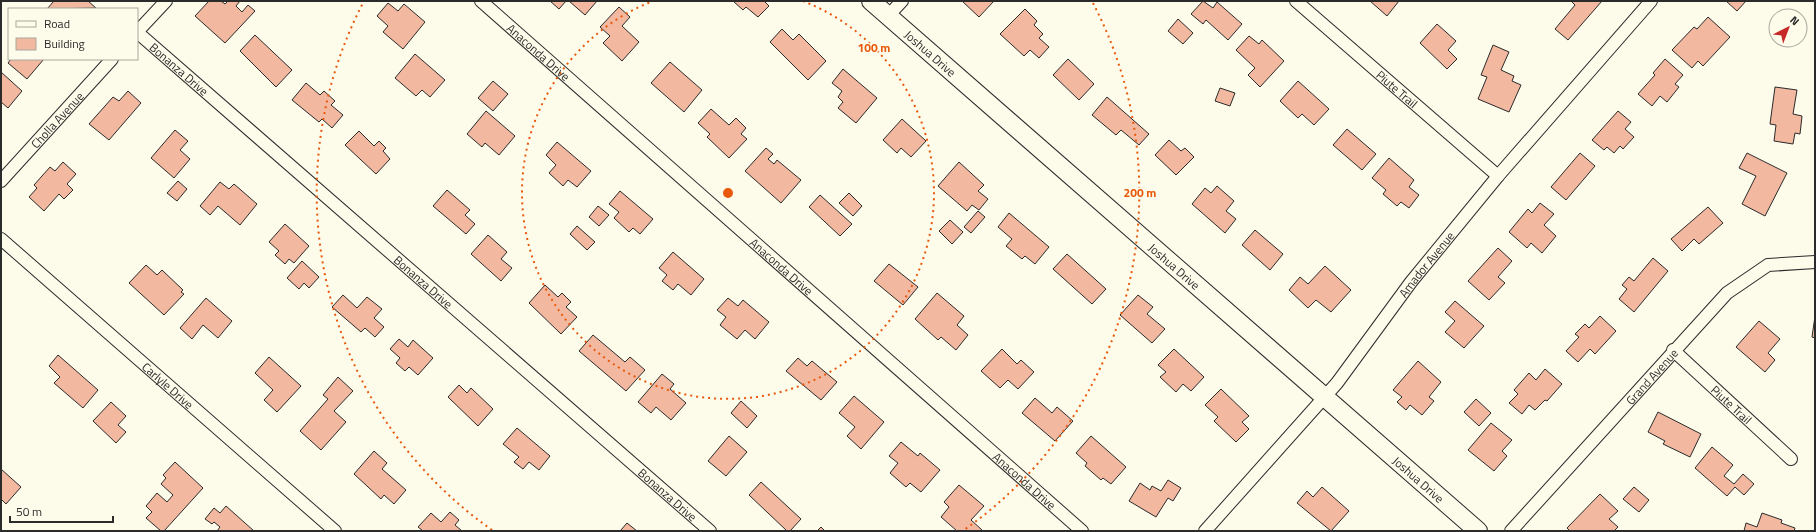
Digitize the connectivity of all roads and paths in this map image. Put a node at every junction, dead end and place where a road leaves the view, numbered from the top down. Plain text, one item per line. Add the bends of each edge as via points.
1 (166, 1) edge
2 (481, 1) edge
3 (871, 1) edge
4 (902, 1) edge
5 (1296, 1) edge
6 (1651, 1) edge
7 (888, 16) junction
8 (138, 31) edge
9 (138, 33) edge
10 (111, 60) edge
11 (1498, 176) junction
12 (1, 181) edge
13 (1, 239) edge
14 (1815, 262) edge
15 (1673, 350) junction
16 (1325, 397) junction
17 (1791, 459) dead end
18 (336, 531) edge
19 (710, 531) edge
20 (1082, 531) edge
21 (1205, 531) edge
22 (1478, 531) edge
23 (1511, 531) edge

1 - 8 street
2 - 20 street, Anaconda Drive
3 - 7 street, Joshua Drive
4 - 7 street
5 - 11 street, Piute Trail
6 - 11 street, Amador Avenue
7 - 16 street, Joshua Drive
9 - 19 street, Bonanza Drive
10 - 12 street, Cholla Avenue
11 - 16 street, Amador Avenue via 1411,282
13 - 18 street, Carlyle Drive
14 - 15 street, Grand Avenue via 1768,265 1727,293
15 - 17 street, Piute Trail
15 - 23 street, Grand Avenue
16 - 21 street, Amador Avenue
16 - 22 street, Joshua Drive

